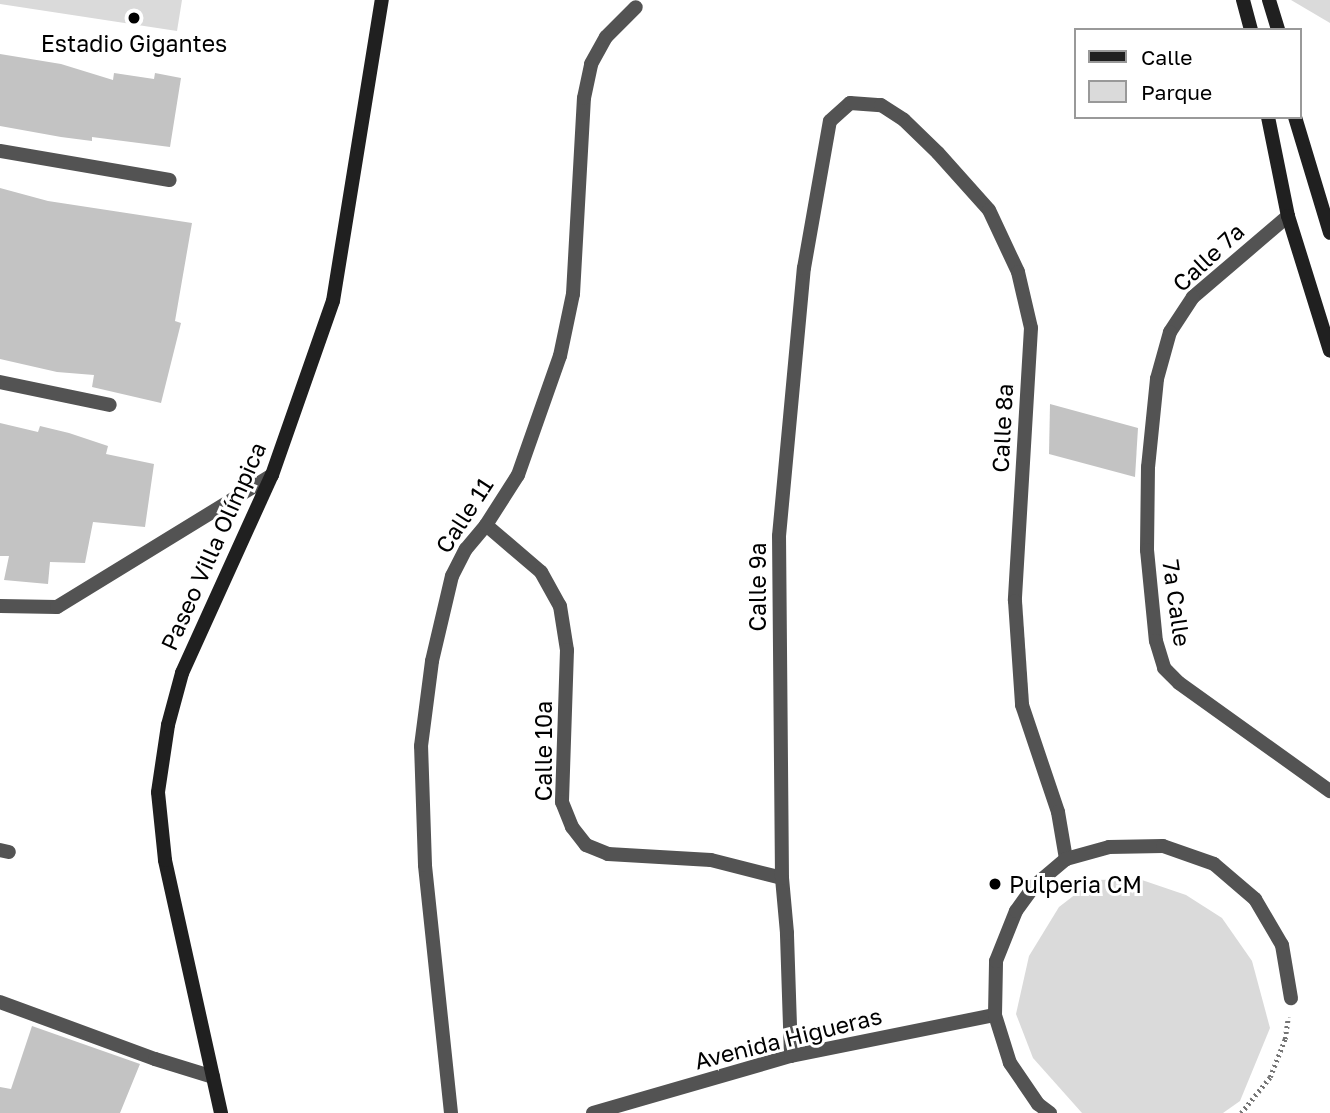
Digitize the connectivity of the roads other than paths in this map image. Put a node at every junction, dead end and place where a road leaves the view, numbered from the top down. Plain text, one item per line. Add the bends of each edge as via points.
1 (382, 0) edge
2 (1243, 0) edge
3 (1269, 0) edge
4 (636, 7) dead end
5 (1250, 28) edge
6 (1277, 28) edge
7 (1268, 119) edge
8 (1296, 119) edge
9 (831, 121) joint
10 (0, 151) edge
11 (170, 180) dead end
12 (1288, 216) junction
13 (1330, 233) edge
14 (1330, 351) edge
15 (1157, 379) joint
16 (0, 382) edge
17 (110, 405) dead end
18 (272, 475) junction
19 (486, 525) junction
20 (0, 606) edge
21 (1330, 791) edge
22 (1066, 859) junction
23 (782, 878) junction
24 (1291, 999) road end
25 (0, 1002) edge
26 (995, 1015) junction
27 (791, 1056) junction
28 (213, 1077) junction
29 (221, 1113) edge
30 (451, 1113) edge
31 (593, 1113) edge
32 (1050, 1113) edge

1 - 18 main road, Paseo Villa Olímpica via 333,301
2 - 5 main road
3 - 6 main road
4 - 19 street, Calle 11 via 606,37 591,64 584,98 573,294 561,356 518,475
7 - 12 main road
8 - 13 main road
9 - 22 street, Calle 8a via 850,103 881,105 904,120 989,209 1017,272 1031,328 1015,601 1022,705 1058,813
9 - 23 street, Calle 9a via 804,268 779,536
10 - 11 street
12 - 14 main road
12 - 15 street, Calle 7a via 1193,297 1170,332
15 - 21 street, 7a Calle via 1148,467 1147,550 1156,641 1164,668
16 - 17 street
18 - 20 street via 57,607
18 - 28 main road, Paseo Villa Olímpica via 183,673 168,724 159,792 165,860
19 - 23 street, Calle 10a via 541,572 560,606 567,650 562,802 586,845 608,853 711,860
19 - 30 street, Calle 11 via 452,576 432,662 421,746 425,865
22 - 24 street via 1109,847 1163,846 1213,864 1255,898 1282,945
22 - 26 street via 1034,886 1016,911 996,961
23 - 27 street, Calle 9a
25 - 28 street
26 - 27 street, Avenida Higueras
26 - 32 street via 1010,1063 1038,1104
27 - 31 street, Avenida Higueras
28 - 29 main road, Paseo Villa Olímpica

